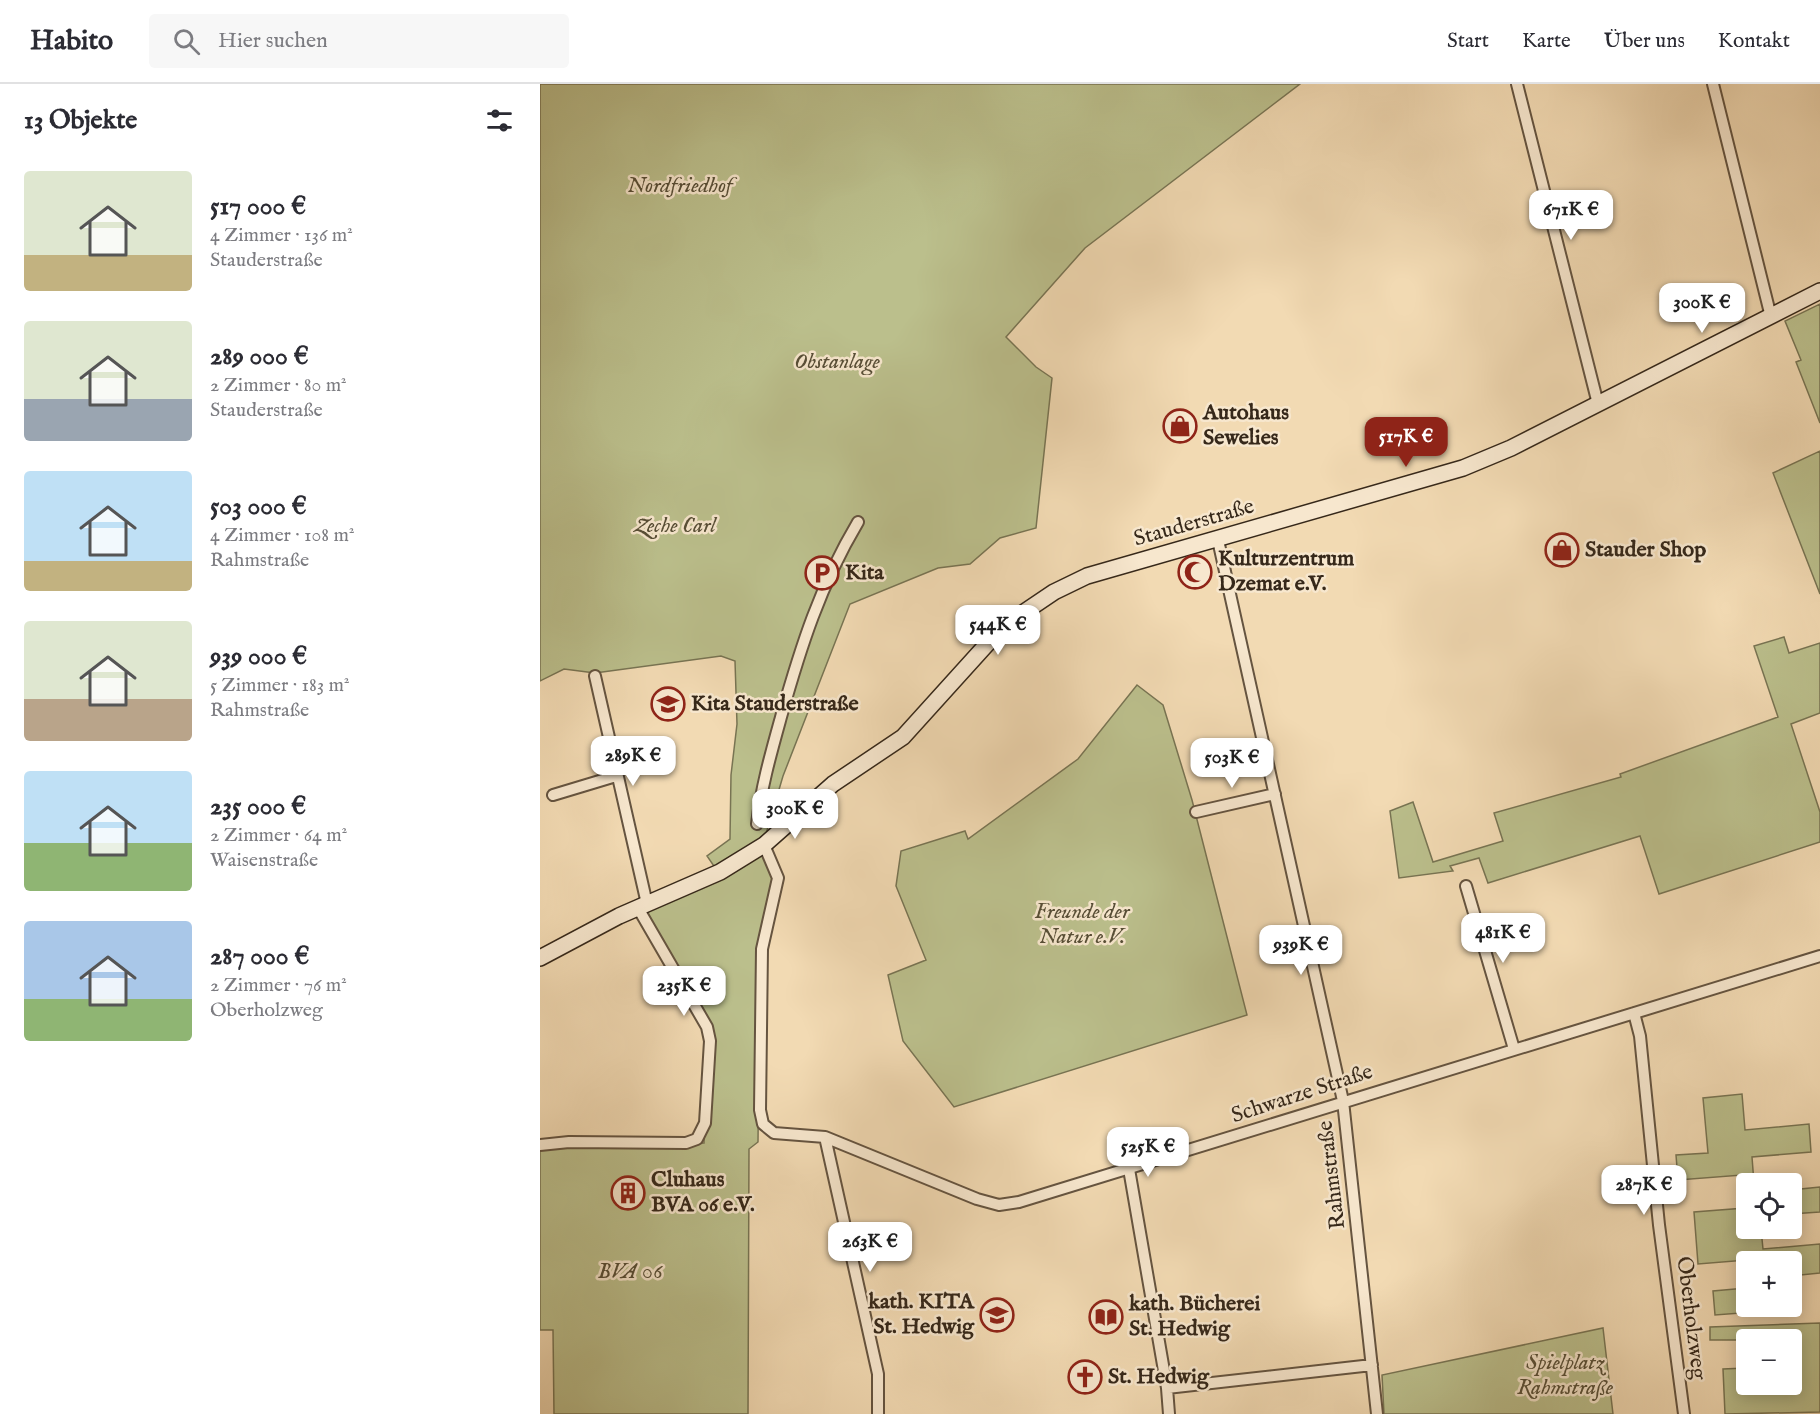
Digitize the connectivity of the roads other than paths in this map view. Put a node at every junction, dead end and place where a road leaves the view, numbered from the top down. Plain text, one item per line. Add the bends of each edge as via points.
1 (1517, 84) edge
2 (1713, 84) edge
3 (1820, 291) edge
4 (1771, 317) junction
5 (1598, 404) junction
6 (858, 522) dead end
7 (1218, 540) junction
8 (595, 676) dead end
9 (616, 776) junction
10 (1275, 794) junction
11 (553, 795) dead end
12 (1196, 812) dead end
13 (757, 824) dead end
14 (764, 844) junction
15 (1466, 886) dead end
16 (642, 906) junction
17 (1820, 956) edge
18 (540, 958) edge
19 (1634, 1013) junction
20 (1514, 1050) junction
21 (1343, 1101) junction
22 (825, 1137) junction
23 (540, 1145) edge
24 (1129, 1168) junction
25 (1372, 1365) junction
26 (1167, 1388) junction
27 (878, 1414) edge
28 (1169, 1414) edge
29 (1377, 1414) edge
30 (1684, 1414) edge

1 - 5 street
2 - 4 street
3 - 4 main road, Stauderstraße
4 - 5 main road, Stauderstraße
5 - 7 main road, Stauderstraße via 1463,468
6 - 13 street via 818,598 803,638 767,770
7 - 10 street, Rahmstraße
7 - 14 main road, Stauderstraße via 1087,576 1030,606 998,632 903,737 833,784
8 - 9 street
9 - 11 street
9 - 16 street
10 - 12 street
10 - 21 street, Rahmstraße
14 - 16 main road, Stauderstraße via 720,872
14 - 22 street, Schwarze Straße via 778,878 760,965 761,1117 774,1133
15 - 20 street
16 - 18 main road, Stauderstraße
16 - 23 street via 707,1027 710,1064 701,1133 686,1143
17 - 19 street, Schwarze Straße
19 - 20 street, Schwarze Straße
19 - 30 street, Oberholzweg via 1640,1036
20 - 21 street, Schwarze Straße
21 - 24 street, Schwarze Straße
21 - 25 street, Rahmstraße
22 - 24 street, Schwarze Straße via 977,1199 999,1204 1020,1202
22 - 27 street via 878,1374
24 - 26 street
25 - 26 street
25 - 29 street, Rahmstraße
26 - 28 street

